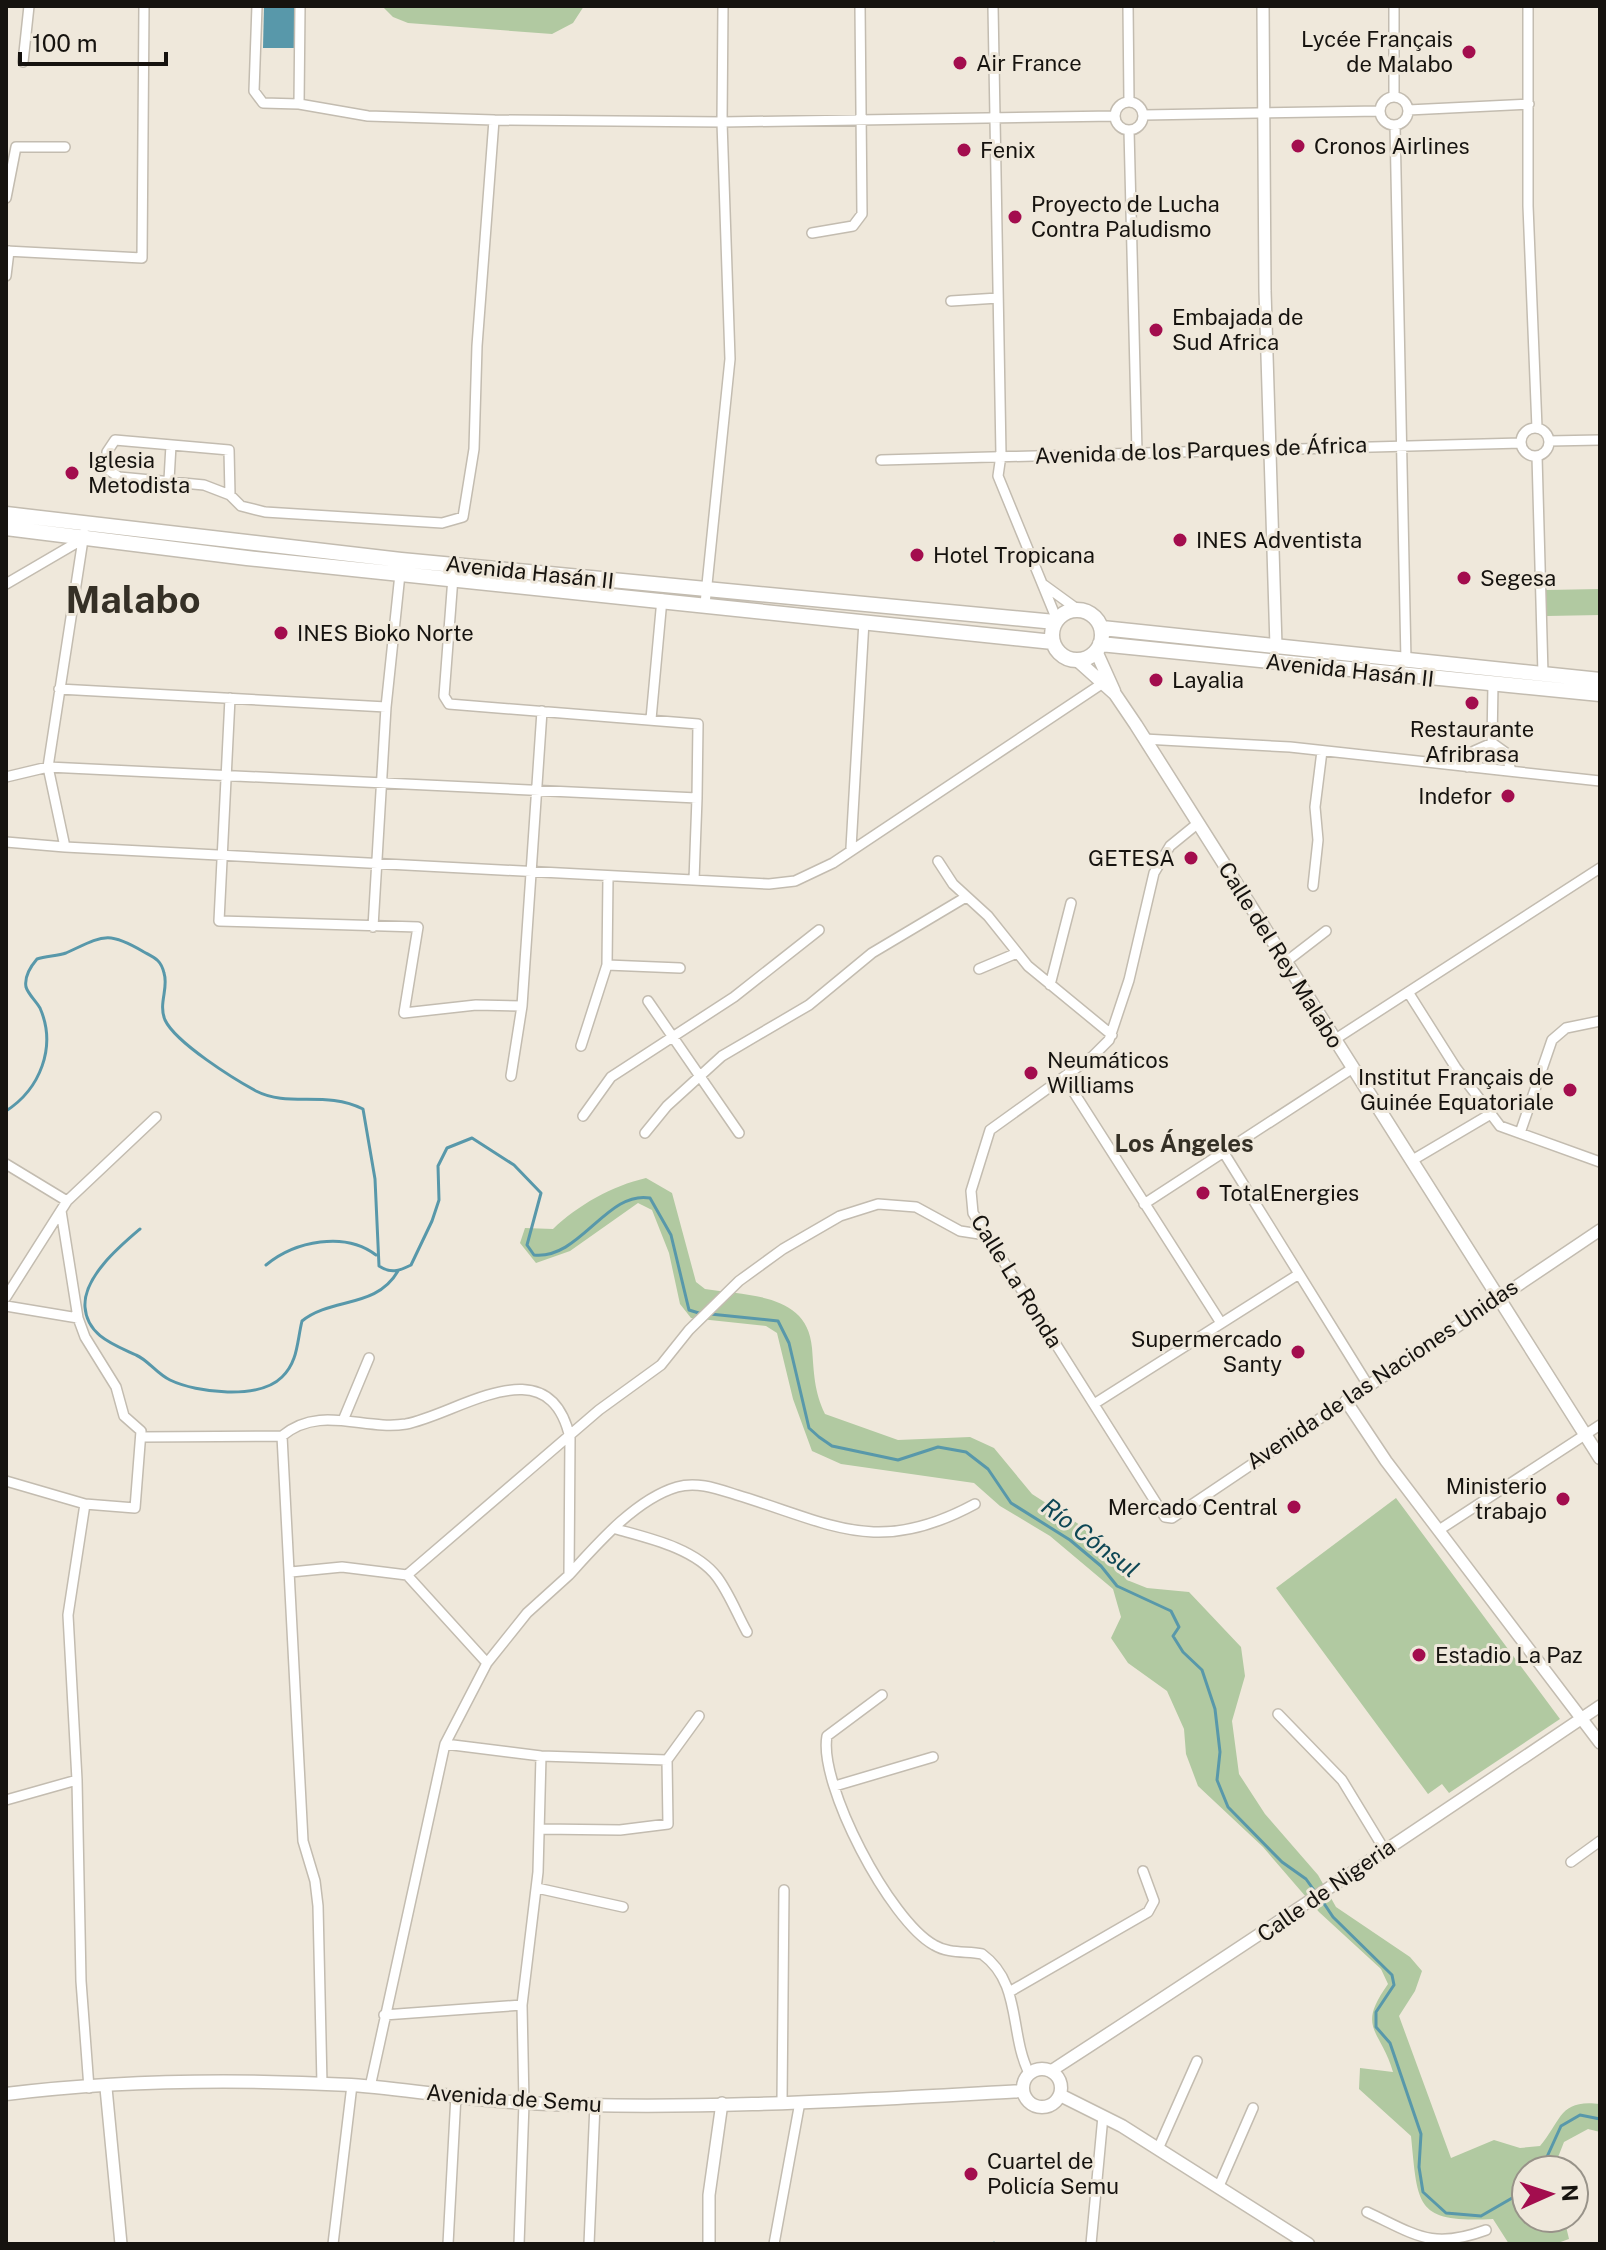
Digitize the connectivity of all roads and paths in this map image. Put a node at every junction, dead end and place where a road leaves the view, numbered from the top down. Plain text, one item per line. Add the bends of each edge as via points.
1 (29, 6) edge
2 (144, 6) edge
3 (257, 6) edge
4 (300, 6) edge
5 (723, 6) edge
6 (860, 6) edge
7 (993, 6) edge
8 (1128, 6) edge
9 (1263, 6) edge
10 (1394, 6) edge
11 (1528, 6) edge
12 (23, 62) dead end
13 (1394, 96) junction
14 (1129, 102) junction
15 (299, 104) junction
16 (1529, 104) junction
17 (1408, 110) junction
18 (1380, 111) junction
19 (1265, 112) junction
20 (1144, 115) junction
21 (1115, 116) junction
22 (862, 117) junction
23 (995, 117) junction
24 (494, 120) junction
25 (722, 122) junction
26 (1395, 125) junction
27 (1129, 130) junction
28 (65, 147) dead end
29 (8, 184) edge
30 (6, 198) edge
31 (812, 233) dead end
32 (8, 251) edge
33 (6, 276) edge
34 (998, 298) junction
35 (951, 301) dead end
36 (1537, 428) junction
37 (1600, 440) edge
38 (1549, 441) junction
39 (1521, 443) junction
40 (171, 445) junction
41 (1401, 445) junction
42 (1270, 449) junction
43 (1137, 452) junction
44 (1001, 455) junction
45 (1537, 456) junction
46 (881, 460) dead end
47 (169, 480) junction
48 (230, 495) junction
49 (6, 514) edge
50 (6, 528) edge
51 (84, 532) junction
52 (454, 564) junction
53 (400, 574) junction
54 (453, 580) junction
55 (6, 584) edge
56 (1044, 585) junction
57 (706, 597) junction
58 (662, 599) junction
59 (1077, 609) junction
60 (864, 621) junction
61 (1056, 621) junction
62 (1102, 628) junction
63 (1053, 642) junction
64 (1276, 646) junction
65 (1098, 648) junction
66 (1077, 660) junction
67 (1406, 661) junction
68 (1543, 674) junction
69 (1600, 680) edge
70 (1103, 683) junction
71 (1493, 684) junction
72 (59, 689) junction
73 (1115, 694) junction
74 (1600, 694) edge
75 (230, 698) junction
76 (386, 707) junction
77 (542, 711) junction
78 (651, 719) junction
79 (1144, 739) junction
80 (1492, 743) junction
81 (1322, 751) junction
82 (48, 767) junction
83 (1467, 767) junction
84 (1511, 771) junction
85 (226, 775) junction
86 (6, 777) edge
87 (1600, 781) edge
88 (381, 785) junction
89 (539, 792) junction
90 (697, 798) junction
91 (1197, 824) junction
92 (6, 842) edge
93 (65, 847) junction
94 (851, 848) junction
95 (222, 855) junction
96 (938, 861) dead end
97 (376, 863) junction
98 (1600, 868) edge
99 (533, 872) junction
100 (608, 877) junction
101 (694, 880) junction
102 (1313, 886) dead end
103 (966, 897) junction
104 (1071, 903) dead end
105 (373, 927) junction
106 (819, 930) dead end
107 (1326, 931) dead end
108 (1017, 953) junction
109 (1287, 961) junction
110 (607, 965) junction
111 (680, 968) dead end
112 (979, 969) dead end
113 (1050, 985) junction
114 (1408, 992) junction
115 (648, 1001) dead end
116 (522, 1006) junction
117 (1600, 1021) edge
118 (1112, 1035) junction
119 (672, 1037) junction
120 (1334, 1040) junction
121 (581, 1046) dead end
122 (1353, 1068) junction
123 (511, 1076) dead end
124 (699, 1076) junction
125 (1064, 1077) junction
126 (1489, 1115) junction
127 (583, 1116) dead end
128 (156, 1117) dead end
129 (645, 1133) dead end
130 (739, 1133) dead end
131 (1520, 1133) junction
132 (1224, 1153) junction
133 (1411, 1161) junction
134 (1600, 1162) edge
135 (6, 1164) edge
136 (67, 1201) junction
137 (1144, 1204) junction
138 (61, 1211) junction
139 (975, 1218) junction
140 (1600, 1230) edge
141 (960, 1231) junction
142 (986, 1235) junction
143 (6, 1273) edge
144 (1299, 1274) junction
145 (18, 1279) junction
146 (1498, 1296) junction
147 (6, 1297) edge
148 (6, 1306) edge
149 (78, 1318) junction
150 (1221, 1323) junction
151 (369, 1358) dead end
152 (1368, 1385) junction
153 (1346, 1401) junction
154 (1094, 1404) junction
155 (344, 1418) junction
156 (1600, 1425) edge
157 (1585, 1435) junction
158 (282, 1436) junction
159 (141, 1437) junction
160 (570, 1438) junction
161 (1600, 1458) edge
162 (6, 1481) edge
163 (85, 1504) junction
164 (975, 1504) dead end
165 (1165, 1517) joint
166 (616, 1529) junction
167 (1439, 1530) junction
168 (291, 1572) junction
169 (407, 1575) junction
170 (569, 1575) junction
171 (747, 1632) dead end
172 (487, 1663) junction
173 (882, 1695) dead end
174 (1600, 1706) edge
175 (1278, 1714) dead end
176 (699, 1716) dead end
177 (1582, 1718) junction
178 (1600, 1743) edge
179 (445, 1744) junction
180 (541, 1756) junction
181 (933, 1757) dead end
182 (667, 1760) junction
183 (77, 1780) junction
184 (835, 1786) junction
185 (6, 1800) edge
186 (541, 1829) junction
187 (1600, 1841) edge
188 (1384, 1849) junction
189 (1571, 1862) dead end
190 (1143, 1871) dead end
191 (537, 1888) junction
192 (784, 1890) dead end
193 (623, 1907) dead end
194 (1011, 1991) junction
195 (522, 2005) junction
196 (384, 2015) junction
197 (1197, 2061) dead end
198 (1051, 2071) junction
199 (1029, 2073) junction
200 (322, 2084) junction
201 (352, 2085) junction
202 (370, 2087) junction
203 (89, 2088) junction
204 (106, 2088) junction
205 (1022, 2091) junction
206 (6, 2094) edge
207 (456, 2095) junction
208 (1060, 2095) junction
209 (782, 2102) junction
210 (800, 2102) junction
211 (524, 2103) junction
212 (722, 2103) junction
213 (595, 2104) junction
214 (1253, 2108) dead end
215 (1103, 2116) junction
216 (1158, 2149) junction
217 (1219, 2186) junction
218 (1367, 2212) dead end
219 (1486, 2230) dead end
220 (1443, 2243) edge
221 (121, 2244) edge
222 (333, 2244) edge
223 (448, 2244) edge
224 (519, 2244) edge
225 (589, 2244) edge
226 (709, 2244) edge
227 (774, 2244) edge
228 (1091, 2244) edge
229 (1308, 2244) edge

1 - 12 street
2 - 32 street via 142,258
3 - 15 street via 254,91 263,103
4 - 15 street
5 - 25 street
6 - 22 street
7 - 23 street
8 - 14 street
9 - 19 street
10 - 13 street
11 - 16 street
13 - 17 street via 1405,101
13 - 18 street
14 - 20 street via 1140,106
14 - 21 street via 1120,105
15 - 24 street via 357,115
16 - 17 street
16 - 36 street
17 - 26 street via 1406,119
18 - 19 street
18 - 26 street via 1383,120
19 - 20 street
19 - 42 street
20 - 27 street via 1139,127
21 - 23 street
21 - 27 street via 1118,125
22 - 23 street
22 - 25 street
22 - 31 street via 859,222
23 - 34 street
24 - 25 street
24 - 48 street via 474,449 463,517 442,523 265,512 241,506
25 - 57 street via 730,359
26 - 41 street
27 - 43 street
28 - 29 street via 16,147
29 - 30 street
32 - 33 street
34 - 35 street
34 - 44 street
36 - 38 street
36 - 39 street via 1525,432
37 - 38 street
38 - 45 street via 1547,450
39 - 41 street, Avenida de los Parques de África
39 - 45 street via 1527,454
40 - 47 street
40 - 47 street via 115,440 105,462 119,477
40 - 48 street via 229,450
41 - 42 street, Avenida de los Parques de África
41 - 67 street
42 - 43 street, Avenida de los Parques de África
42 - 64 street
43 - 44 street, Avenida de los Parques de África
44 - 46 street, Avenida de los Parques de África
44 - 56 street via 1000,485
45 - 68 street
47 - 48 street
49 - 51 main road, Avenida Hasán II
50 - 51 main road, Avenida Hasán II
51 - 52 main road, Avenida Hasán II
51 - 53 main road, Avenida Hasán II
51 - 55 street
51 - 72 street
52 - 54 street
52 - 57 main road, Avenida Hasán II
53 - 54 main road, Avenida Hasán II
53 - 76 street
54 - 58 main road, Avenida Hasán II
54 - 77 street via 444,696 449,704
56 - 59 street
56 - 61 street
57 - 58 main road, Avenida Hasán II
57 - 60 main road, Avenida Hasán II
57 - 61 main road, Avenida Hasán II
58 - 78 street
59 - 61 main road
59 - 62 main road via 1095,617
60 - 63 main road, Avenida Hasán II
60 - 94 street
61 - 63 main road
62 - 64 main road, Avenida Hasán II
62 - 65 main road
63 - 66 main road via 1062,655
64 - 67 main road, Avenida Hasán II
65 - 66 main road
65 - 71 main road, Avenida Hasán II
65 - 73 main road, Calle del Rey Malabo
66 - 70 main road, Calle del Rey Malabo
67 - 68 main road, Avenida Hasán II
68 - 69 main road, Avenida Hasán II
70 - 73 main road, Calle del Rey Malabo
70 - 94 street
71 - 74 main road, Avenida Hasán II
71 - 80 street
72 - 75 street
72 - 82 street
73 - 79 main road, Calle del Rey Malabo
75 - 76 street
75 - 85 street
76 - 88 street
77 - 78 street
77 - 89 street
78 - 90 street via 698,724
79 - 81 street
79 - 91 main road, Calle del Rey Malabo
80 - 83 street via 1477,747
80 - 84 street via 1506,753
81 - 83 street
81 - 102 street
82 - 85 street
82 - 86 street
82 - 93 street
83 - 84 street
84 - 87 street
85 - 88 street
85 - 95 street
88 - 89 street
88 - 97 street
89 - 90 street
89 - 99 street
90 - 101 street
91 - 109 main road, Calle del Rey Malabo
91 - 118 street via 1170,846 1154,873
92 - 93 street
93 - 95 street
94 - 101 street via 795,881
95 - 97 street
95 - 105 street via 219,921
96 - 103 street
97 - 99 street
97 - 105 street
98 - 114 street
99 - 100 street
99 - 116 street
100 - 101 street
100 - 110 street
103 - 108 street
103 - 124 street via 872,953 809,1005 753,1035
104 - 113 street
105 - 116 street via 418,927 404,1013
106 - 119 street via 734,997
107 - 109 street
108 - 112 street
108 - 113 street
109 - 120 main road, Calle del Rey Malabo
110 - 111 street
110 - 121 street
113 - 118 street
114 - 120 street
114 - 126 street
115 - 119 street
116 - 123 street
117 - 131 street via 1558,1033 1548,1047
118 - 125 street, Calle La Ronda
119 - 124 street
119 - 127 street via 611,1077
120 - 122 main road, Calle del Rey Malabo
122 - 132 street
122 - 133 main road, Calle del Rey Malabo
124 - 129 street
124 - 130 street
125 - 137 street
125 - 139 street, Calle La Ronda via 986,1135 971,1191
126 - 131 street
126 - 133 street
128 - 136 street
131 - 134 street
132 - 137 street
132 - 144 street
133 - 146 main road, Calle del Rey Malabo
135 - 136 street
136 - 138 street
137 - 150 street
138 - 145 street
138 - 149 street
139 - 141 street
139 - 142 street, Calle La Ronda
140 - 146 street, Avenida de las Naciones Unidas
141 - 142 street
141 - 160 street via 916,1207 878,1204 840,1216 739,1281 661,1365
142 - 154 street, Calle La Ronda
143 - 145 street
144 - 150 street
144 - 152 street
145 - 147 street
146 - 152 street, Avenida de las Naciones Unidas
146 - 157 main road, Calle del Rey Malabo
148 - 149 street
149 - 159 street via 116,1387 124,1416 140,1426
150 - 154 street
151 - 155 street
152 - 153 street, Avenida de las Naciones Unidas
153 - 165 street, Avenida de las Naciones Unidas via 1172,1518
153 - 167 street
154 - 165 street, Calle La Ronda
155 - 158 street via 297,1427
155 - 160 street via 407,1424 463,1401 530,1391 553,1402
156 - 157 street
157 - 161 main road, Calle del Rey Malabo
157 - 167 street
158 - 159 street
158 - 168 street
159 - 163 street via 135,1508
160 - 169 street
160 - 170 street
162 - 163 street
163 - 183 street via 68,1615
164 - 166 street via 916,1530 855,1532 728,1492 684,1485 657,1496
166 - 170 street
166 - 171 street via 704,1564 717,1577
167 - 177 street
168 - 169 street via 342,1567
168 - 200 street via 303,1841 318,1906
169 - 172 street
170 - 172 street via 527,1613
172 - 179 street
173 - 184 street via 827,1736
174 - 177 street, Calle de Nigeria
175 - 188 street via 1342,1780
176 - 182 street
177 - 178 street
177 - 188 street, Calle de Nigeria
179 - 180 street
179 - 196 street
180 - 182 street
180 - 186 street
181 - 184 street
182 - 186 street via 668,1824 620,1830
183 - 185 street
183 - 203 street
184 - 194 street via 867,1863 890,1900 932,1944 986,1956
186 - 191 street
187 - 189 street
188 - 198 street, Calle de Nigeria via 1317,1899
190 - 194 street via 1154,1901 1148,1912
191 - 193 street
191 - 195 street
192 - 209 street
194 - 199 street via 1021,2056
195 - 196 street
195 - 211 street
196 - 202 street
197 - 216 street
198 - 199 main road
198 - 208 main road via 1060,2081
199 - 205 main road
200 - 201 main road, Avenida de Semu
200 - 204 main road, Avenida de Semu
201 - 202 main road, Avenida de Semu
201 - 222 street
202 - 207 main road, Avenida de Semu
203 - 204 main road, Avenida de Semu
203 - 206 main road, Avenida de Semu
204 - 221 street
205 - 208 main road via 1040,2108 1052,2105
205 - 210 main road, Avenida de Semu
207 - 211 main road, Avenida de Semu
207 - 223 street
208 - 215 main road
209 - 210 main road, Avenida de Semu
209 - 212 main road, Avenida de Semu
210 - 227 street
211 - 213 main road, Avenida de Semu
211 - 224 street
212 - 213 main road, Avenida de Semu
212 - 226 street via 709,2195
213 - 225 street
214 - 217 street
215 - 216 main road
215 - 228 street
216 - 217 main road
217 - 229 main road
218 - 220 street
219 - 220 street

